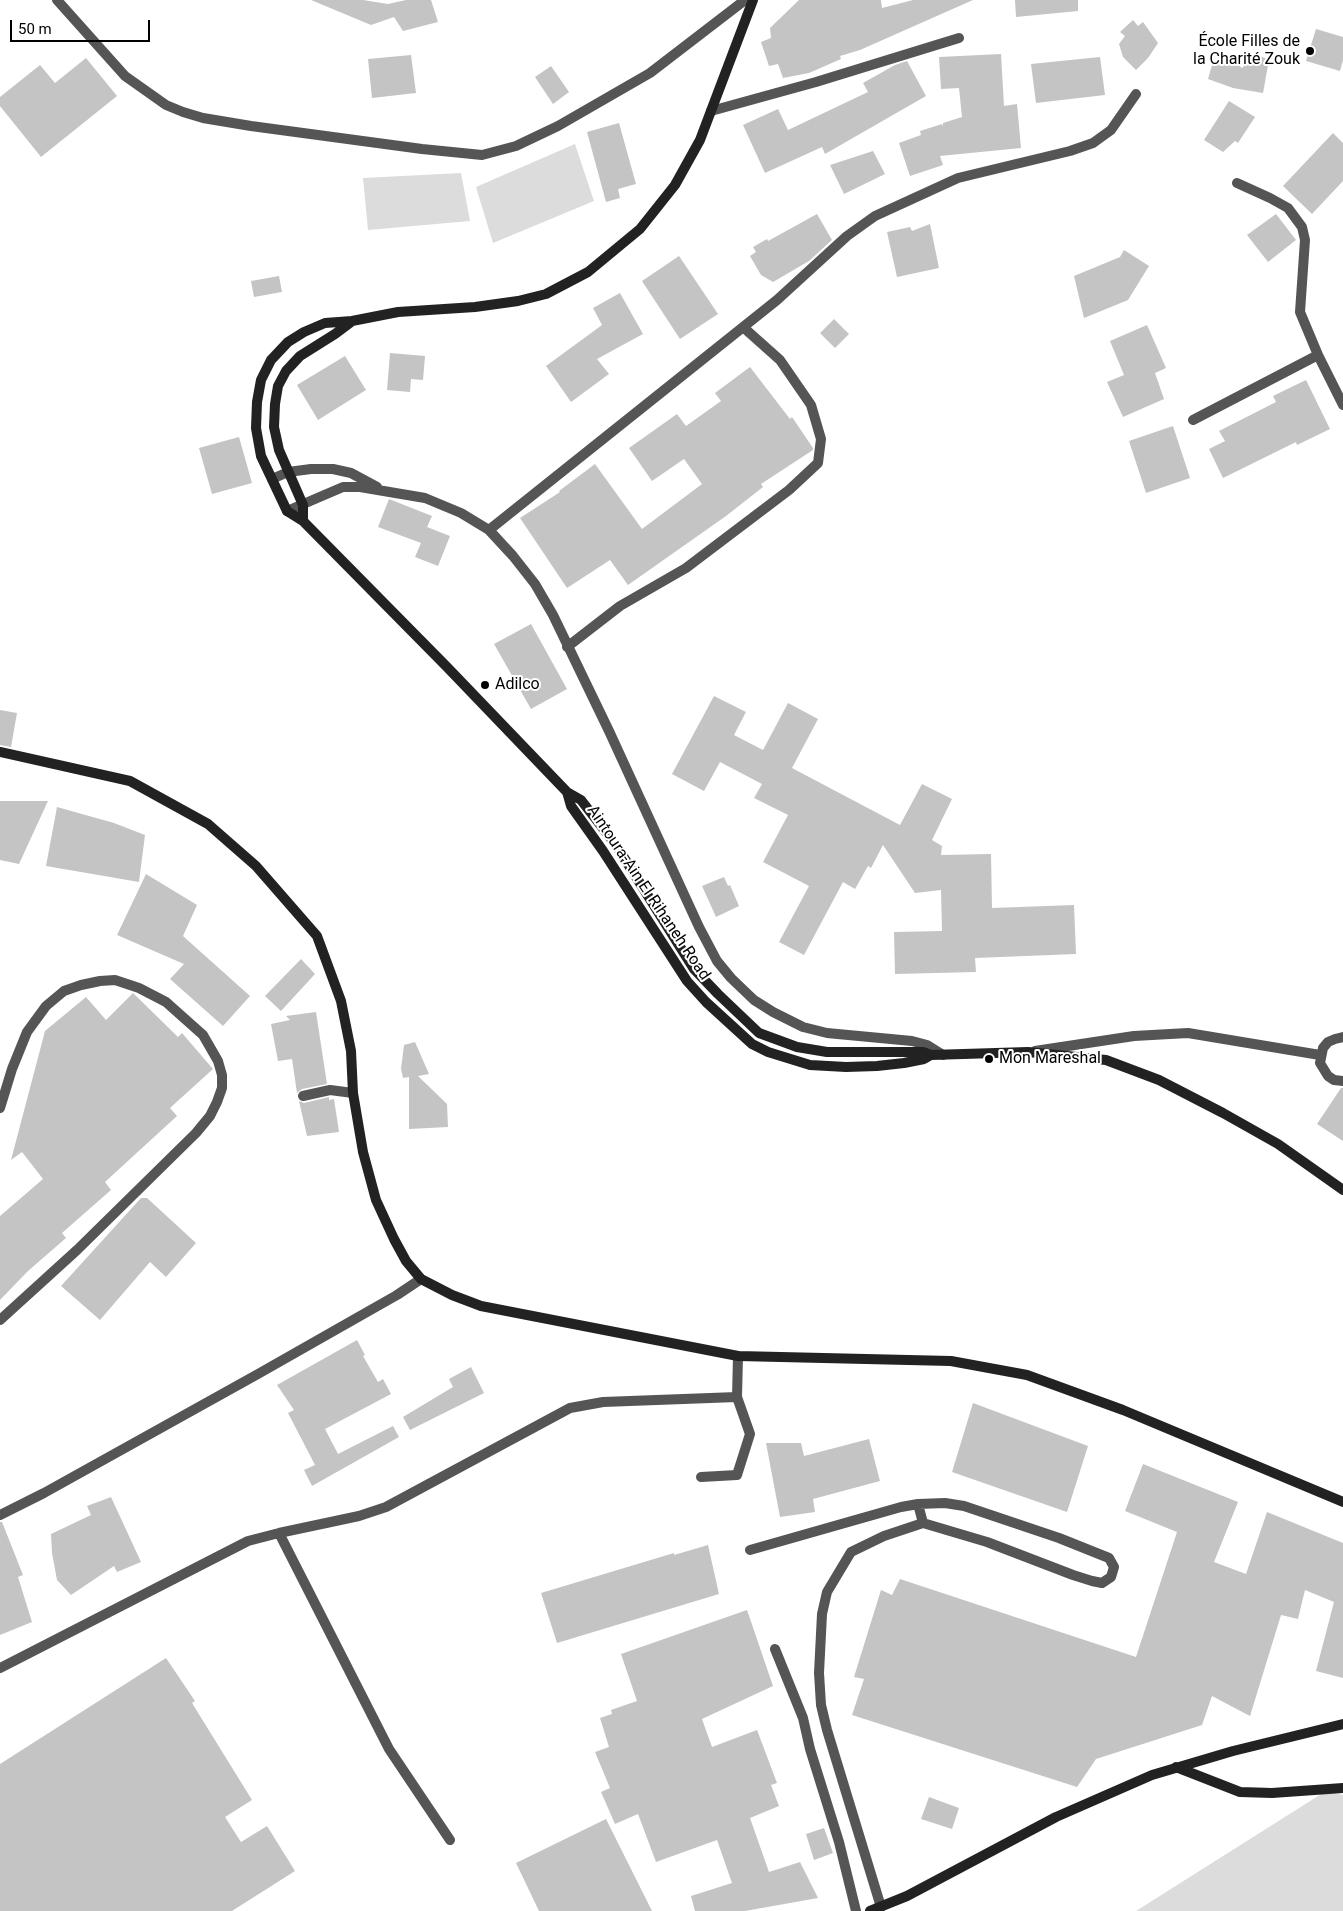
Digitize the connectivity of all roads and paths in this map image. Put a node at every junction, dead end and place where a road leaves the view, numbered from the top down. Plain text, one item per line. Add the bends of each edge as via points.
1 (57, 0) edge
2 (745, 0) edge
3 (753, 0) edge
4 (959, 38) dead end
5 (1136, 94) dead end
6 (711, 111) junction
7 (1237, 183) dead end
8 (352, 321) junction
9 (743, 327) junction
10 (1318, 355) junction
11 (1343, 405) edge
12 (1193, 420) dead end
13 (288, 472) junction
14 (272, 479) junction
15 (385, 491) junction
16 (303, 505) junction
17 (287, 511) junction
18 (303, 521) junction
19 (489, 530) junction
20 (567, 647) junction
21 (0, 752) edge
22 (567, 792) junction
23 (759, 1033) junction
24 (1343, 1038) edge
25 (752, 1044) junction
26 (1028, 1052) junction
27 (943, 1054) junction
28 (931, 1055) junction
29 (1320, 1055) junction
30 (1343, 1081) edge
31 (353, 1093) junction
32 (304, 1096) dead end
33 (0, 1108) edge
34 (1343, 1190) edge
35 (421, 1279) junction
36 (0, 1320) edge
37 (738, 1356) junction
38 (737, 1397) junction
39 (701, 1477) dead end
40 (1343, 1502) edge
41 (918, 1504) junction
42 (0, 1515) edge
43 (923, 1523) junction
44 (278, 1533) junction
45 (750, 1550) dead end
46 (775, 1649) dead end
47 (0, 1668) edge
48 (1343, 1724) edge
49 (1176, 1767) junction
50 (1343, 1788) edge
51 (450, 1840) dead end
52 (880, 1907) junction
53 (856, 1911) edge
54 (870, 1911) edge

1 - 2 street via 125,76 166,105 183,112 251,126 482,155 516,146 558,126 650,73
3 - 6 main road
4 - 6 street
5 - 9 street via 1111,130 1092,142 1070,151 958,178 875,216 847,236
6 - 8 main road via 700,140 675,185 640,229 588,272 546,294 518,301 475,308 398,312
7 - 10 street via 1288,208 1302,227 1306,240 1300,312
8 - 13 main road via 300,356 278,386 274,427
8 - 14 main road via 325,323 304,332 270,360 261,380 256,428 261,456
9 - 19 street
9 - 20 street via 780,360 811,405 821,439 818,463 789,490 686,568 620,606
10 - 11 street
10 - 12 street
13 - 14 street
13 - 15 street via 333,468 351,473
13 - 16 main road
14 - 17 main road
15 - 16 street via 343,487
15 - 19 street via 425,498 461,513
16 - 17 street
16 - 18 main road
17 - 18 main road, Aintoura-Ain El Rihaneh Road
18 - 22 main road, Aintoura-Ain El Rihaneh Road
19 - 20 street via 535,584
20 - 27 street via 699,927 731,978 754,1000 803,1027 827,1033 912,1041
21 - 31 main road via 130,781 208,824 256,866 318,936 341,1001 351,1051
22 - 23 main road, Aintoura-Ain El Rihaneh Road via 581,800 616,845 694,969
22 - 25 main road, Aintoura-Ain El Rihaneh Road via 571,806 687,981
23 - 25 main road
23 - 28 main road, Aintoura-Ain El Rihaneh Road via 797,1047 827,1052 922,1052
24 - 29 street via 1328,1042
25 - 28 main road, Aintoura-Ain El Rihaneh Road via 810,1065 877,1066 924,1059
26 - 27 main road, Aintoura-Ain El Rihaneh Road
26 - 29 street via 1134,1036 1188,1033
26 - 34 main road, Aintoura-Ain El Rihaneh Road via 1106,1060 1159,1080 1278,1144
27 - 28 main road, Aintoura-Ain El Rihaneh Road
29 - 30 street via 1320,1063 1328,1076
31 - 32 street via 330,1090
31 - 35 main road via 363,1152 376,1200 406,1261
33 - 36 street via 27,1032 46,1006 64,992 100,981 115,980 166,1002 203,1035 222,1075 217,1102 196,1133 77,1250
35 - 37 main road via 481,1306
35 - 42 street via 258,1374
37 - 38 street
37 - 40 main road via 951,1361 1027,1375 1123,1410
38 - 39 street via 750,1434 737,1475
38 - 44 street via 603,1402 570,1408 386,1507
41 - 43 street
41 - 43 street via 945,1502 964,1506 1109,1558 1114,1567 1111,1577 1102,1582 1092,1580
41 - 45 street
43 - 52 street via 884,1536 851,1552 827,1592 822,1614 821,1705
44 - 47 street via 248,1541
44 - 51 street via 389,1750
46 - 53 street via 803,1718
48 - 49 main road
49 - 50 main road via 1240,1792
49 - 52 main road via 1056,1817
52 - 54 main road

